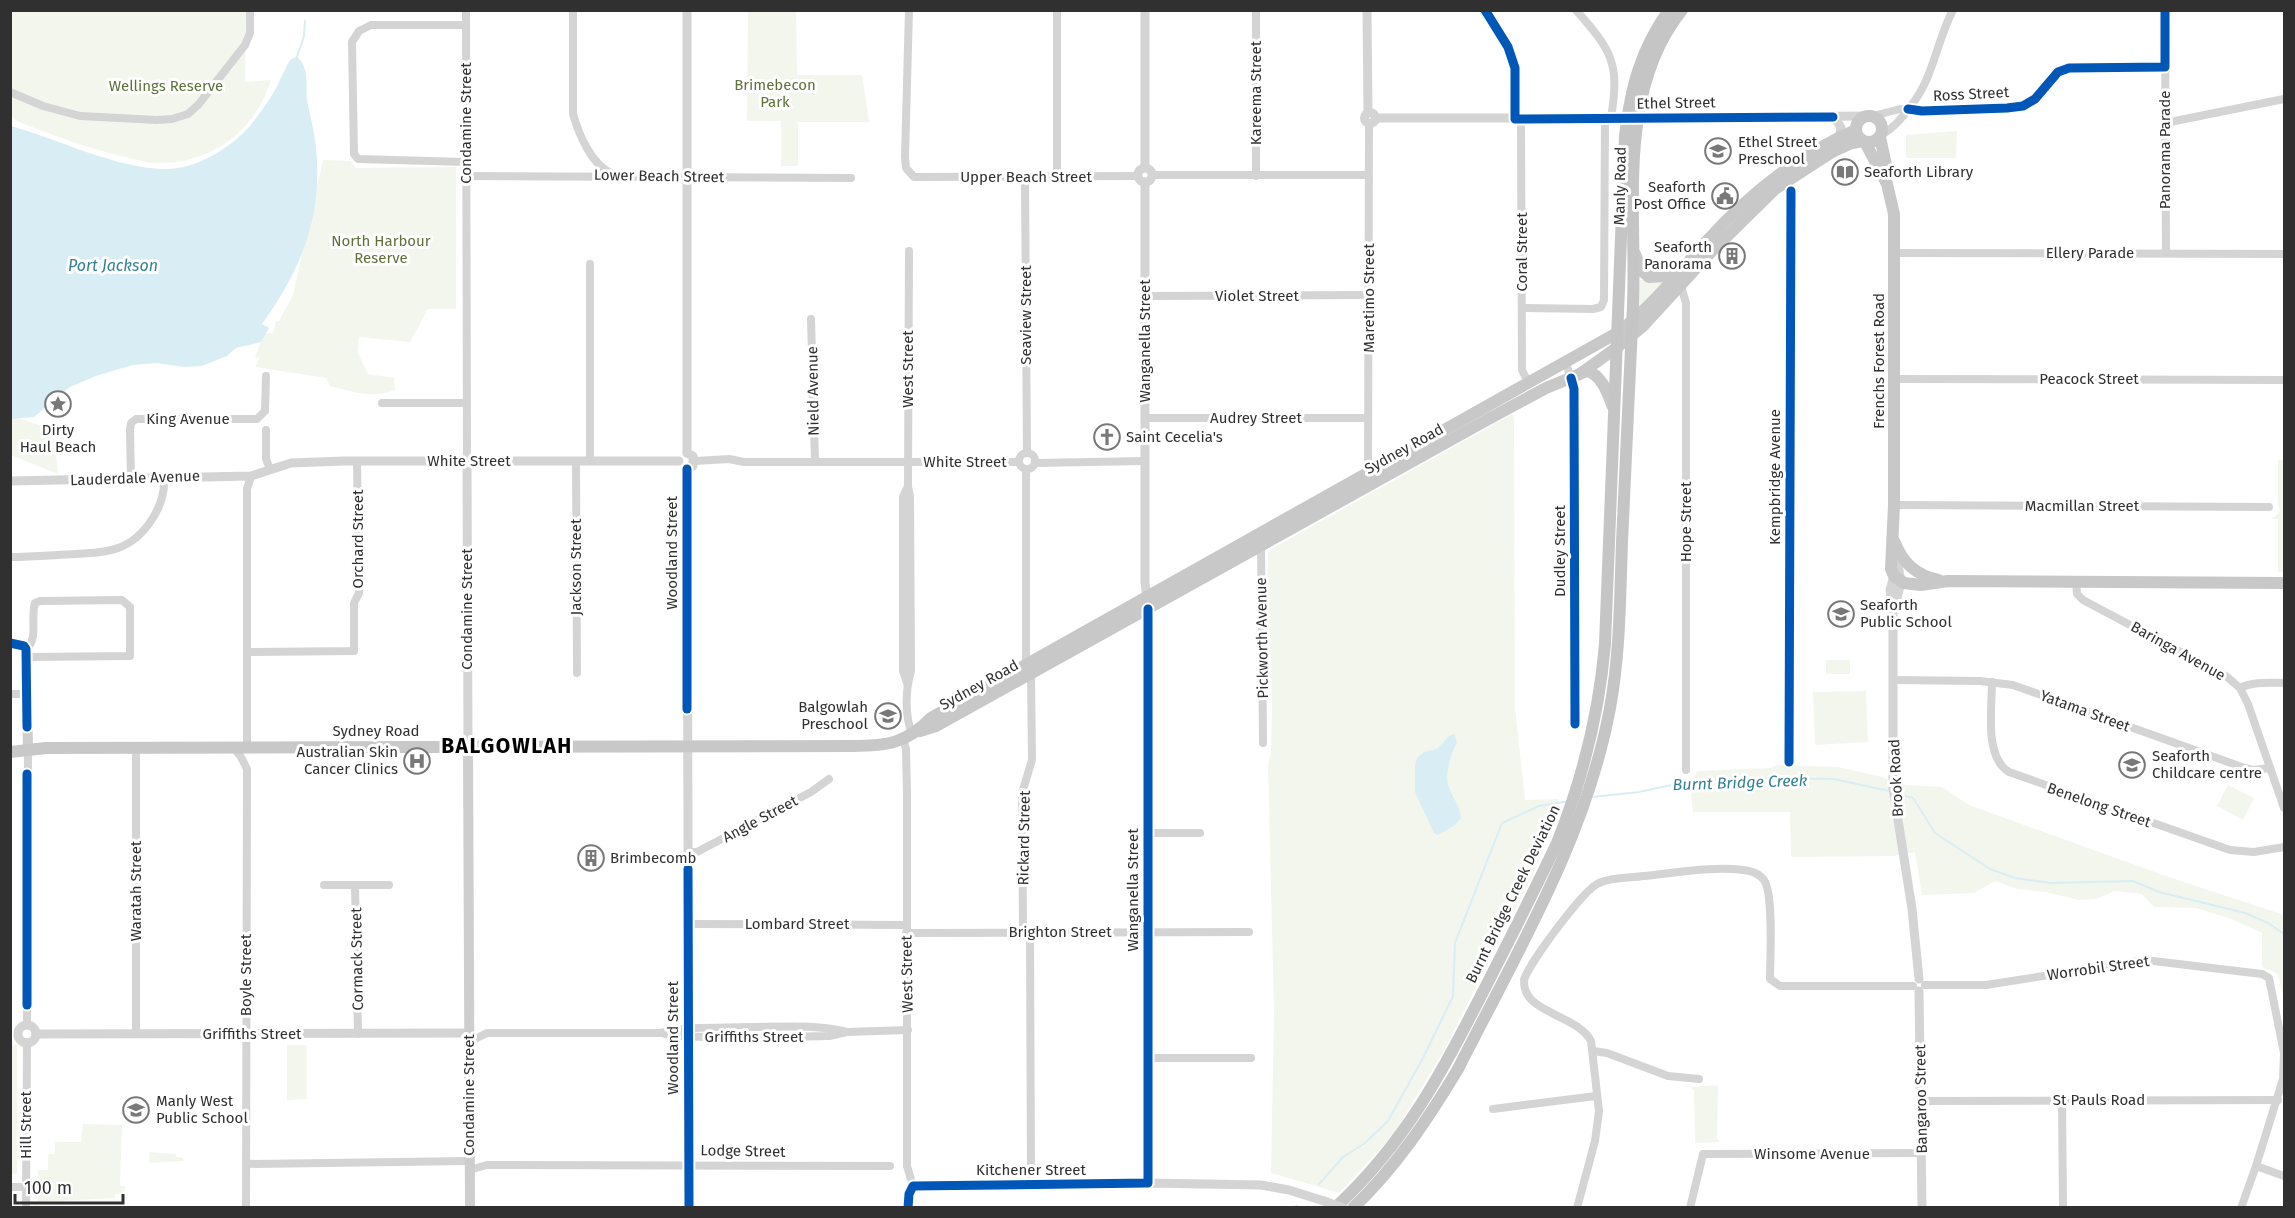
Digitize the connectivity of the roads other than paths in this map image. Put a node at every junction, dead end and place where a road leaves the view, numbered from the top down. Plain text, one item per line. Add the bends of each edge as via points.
1 (250, 10) edge
2 (466, 10) edge
3 (573, 10) edge
4 (687, 10) edge
5 (909, 10) edge
6 (1057, 10) edge
7 (1145, 10) edge
8 (1256, 10) edge
9 (1367, 10) edge
10 (1485, 10) edge
11 (1576, 10) edge
12 (1669, 10) edge
13 (1682, 10) edge
14 (1953, 10) edge
15 (2164, 10) edge
16 (466, 24) junction
17 (2165, 67) junction
18 (10, 92) edge
19 (2284, 99) edge
20 (1908, 109) junction
21 (1869, 116) junction
22 (1371, 118) junction
23 (1612, 118) junction
24 (1834, 118) junction
25 (1518, 119) junction
26 (2165, 123) junction
27 (1856, 129) junction
28 (1880, 136) junction
29 (1839, 138) junction
30 (1864, 141) junction
31 (1829, 156) junction
32 (466, 162) junction
33 (1149, 171) junction
34 (1368, 175) junction
35 (466, 176) junction
36 (621, 176) junction
37 (687, 176) junction
38 (1256, 176) junction
39 (1057, 177) junction
40 (1783, 177) junction
41 (851, 178) dead end
42 (1025, 178) junction
43 (1141, 179) junction
44 (1885, 181) junction
45 (909, 251) dead end
46 (1635, 252) junction
47 (2166, 253) junction
48 (1895, 254) junction
49 (2284, 254) edge
50 (1689, 261) junction
51 (590, 264) dead end
52 (1679, 280) junction
53 (1369, 295) junction
54 (1146, 296) junction
55 (1522, 308) junction
56 (812, 319) dead end
57 (1633, 322) junction
58 (1617, 333) junction
59 (1632, 336) junction
60 (1616, 348) junction
61 (1566, 363) junction
62 (266, 376) dead end
63 (1575, 376) junction
64 (1894, 379) junction
65 (2284, 380) edge
66 (1529, 384) junction
67 (382, 403) dead end
68 (467, 403) junction
69 (1613, 407) junction
70 (1145, 418) junction
71 (1368, 418) junction
72 (266, 430) dead end
73 (687, 453) junction
74 (1027, 453) junction
75 (357, 461) junction
76 (576, 461) junction
77 (590, 461) junction
78 (679, 461) junction
79 (695, 461) junction
80 (1145, 461) junction
81 (467, 462) junction
82 (815, 462) junction
83 (1019, 462) junction
84 (908, 463) junction
85 (1035, 463) junction
86 (270, 469) junction
87 (687, 469) junction
88 (1026, 469) junction
89 (1368, 471) junction
90 (255, 475) junction
91 (164, 478) junction
92 (131, 480) junction
93 (10, 481) edge
94 (1374, 483) junction
95 (1894, 505) junction
96 (2269, 507) dead end
97 (1261, 539) junction
98 (1896, 546) junction
99 (10, 557) edge
100 (1916, 572) junction
101 (1898, 577) junction
102 (1948, 581) junction
103 (2076, 582) junction
104 (2284, 583) edge
105 (1148, 603) junction
106 (10, 643) edge
107 (247, 652) junction
108 (26, 653) junction
109 (1029, 669) junction
110 (577, 673) dead end
111 (1894, 680) junction
112 (1992, 682) junction
113 (2284, 683) edge
114 (2240, 688) junction
115 (10, 694) edge
116 (27, 694) junction
117 (1575, 724) dead end
118 (911, 735) junction
119 (1263, 743) dead end
120 (687, 745) junction
121 (468, 746) junction
122 (136, 747) junction
123 (233, 747) junction
124 (247, 747) junction
125 (28, 749) junction
126 (10, 752) edge
127 (1789, 762) dead end
128 (2270, 768) junction
129 (1686, 770) dead end
130 (829, 779) dead end
131 (1581, 799) junction
132 (2284, 805) edge
133 (1147, 833) junction
134 (1200, 833) dead end
135 (2284, 847) edge
136 (688, 852) junction
137 (324, 885) dead end
138 (356, 885) junction
139 (389, 885) dead end
140 (688, 924) junction
141 (907, 929) junction
142 (1026, 932) junction
143 (1148, 932) junction
144 (1249, 932) dead end
145 (1919, 985) junction
146 (27, 1025) junction
147 (908, 1030) junction
148 (688, 1033) junction
149 (14, 1034) edge
150 (36, 1034) junction
151 (136, 1034) junction
152 (246, 1034) junction
153 (358, 1034) junction
154 (469, 1037) junction
155 (27, 1042) junction
156 (1593, 1051) junction
157 (1148, 1058) junction
158 (1251, 1058) dead end
159 (1699, 1079) dead end
160 (1596, 1096) junction
161 (2062, 1100) junction
162 (2278, 1100) junction
163 (1921, 1101) junction
164 (1493, 1109) dead end
165 (1922, 1153) junction
166 (246, 1164) junction
167 (469, 1166) junction
168 (689, 1166) junction
169 (890, 1166) dead end
170 (2256, 1166) junction
171 (2284, 1176) edge
172 (1148, 1183) junction
173 (1031, 1185) junction
174 (913, 1186) junction
175 (10, 1187) edge
176 (26, 1187) junction
177 (1330, 1204) edge
178 (26, 1208) edge
179 (246, 1208) edge
180 (470, 1208) edge
181 (689, 1208) edge
182 (908, 1208) edge
183 (1343, 1208) edge
184 (1353, 1208) edge
185 (1577, 1208) edge
186 (1690, 1208) edge
187 (1922, 1208) edge
188 (2063, 1208) edge
189 (2241, 1208) edge

1 - 18 street via 250,33 245,45 188,114 158,120 80,116
2 - 16 street, Condamine Street
3 - 36 street via 573,114 598,164
4 - 37 street
5 - 42 street, Upper Beach Street via 906,168 914,177
6 - 39 street
7 - 33 street
8 - 38 street, Kareema Street
9 - 22 street, Maretimo Street
10 - 25 street, Coral Street via 1508,47 1515,68
11 - 23 street via 1602,42 1613,63 1616,82
12 - 58 highway, Manly Road via 1644,51 1629,104
13 - 46 highway, Manly Road via 1655,55 1641,102 1635,149
14 - 20 street via 1929,78
15 - 17 street, Panorama Parade
16 - 32 street, Condamine Street
16 - 32 street via 371,26 359,31 352,42 357,159
17 - 20 street, Ross Street via 2069,68 2053,77 2035,99 2017,107
17 - 26 street, Panorama Parade
19 - 26 street
20 - 21 street
20 - 28 street
21 - 24 street, Ethel Street
21 - 27 main road via 1859,121
21 - 28 main road via 1881,123
22 - 25 street, Ethel Street
22 - 34 street, Maretimo Street
23 - 24 street, Ethel Street, bridge
23 - 25 street, Ethel Street
23 - 55 street via 1601,307
24 - 27 street, Ethel Street
24 - 29 street via 1841,128
25 - 55 street, Coral Street
26 - 47 street, Panorama Parade
27 - 29 main road, Sydney Road
27 - 30 main road
28 - 30 main road via 1875,141
28 - 44 main road, Frenchs Forest Road via 1888,174
29 - 40 main road, Sydney Road
30 - 31 main road, Sydney Road via 1849,144
30 - 44 main road, Frenchs Forest Road
31 - 40 main road, Sydney Road
31 - 44 main road via 1850,151 1862,153
32 - 35 street, Condamine Street
33 - 38 street
33 - 43 street via 1149,181
34 - 38 street
34 - 53 street, Maretimo Street
35 - 36 street, Lower Beach Street
35 - 68 street, Condamine Street
36 - 37 street, Lower Beach Street
37 - 41 street, Lower Beach Street
37 - 73 street
39 - 42 street, Upper Beach Street
39 - 43 street, Upper Beach Street
40 - 50 main road, Sydney Road via 1745,203
40 - 52 main road, Sydney Road
40 - 127 street, Kempbridge Avenue via 1792,193
42 - 74 street, Seaview Street
43 - 54 street, Wanganella Street
44 - 48 main road, Frenchs Forest Road via 1894,210
45 - 84 street, West Street
46 - 50 main road via 1642,272 1653,278 1665,276
46 - 57 highway, Manly Road
47 - 48 street, Ellery Parade
47 - 49 street, Ellery Parade
48 - 64 main road, Frenchs Forest Road
50 - 52 main road, Sydney Road
51 - 77 street
52 - 57 main road, Sydney Road
52 - 59 main road, Sydney Road
52 - 129 street, Hope Street via 1686,303
53 - 54 street, Violet Street
53 - 71 street, Maretimo Street
54 - 70 street, Wanganella Street
55 - 66 street, Coral Street via 1522,370
56 - 82 street, Nield Avenue
57 - 58 main road, Sydney Road
57 - 59 highway, Manly Road
58 - 60 highway, Burnt Bridge Creek Deviation
58 - 61 main road, Sydney Road
59 - 60 main road, Sydney Road
59 - 131 highway, Burnt Bridge Creek Deviation via 1617,644 1603,743
60 - 63 main road, Sydney Road
60 - 69 highway, Burnt Bridge Creek Deviation
61 - 63 street, Dudley Street
61 - 66 main road, Sydney Road
62 - 92 street, King Avenue via 265,411 257,418 136,419 130,430
63 - 69 main road via 1587,371 1596,376
63 - 94 main road, Sydney Road via 1546,388
63 - 117 street, Dudley Street
64 - 65 street, Peacock Street
64 - 95 main road, Frenchs Forest Road
66 - 89 main road, Sydney Road
67 - 68 street
68 - 81 street, Condamine Street
69 - 131 highway, Burnt Bridge Creek Deviation via 1603,665
70 - 71 street, Audrey Street
70 - 80 street, Wanganella Street
71 - 89 street, Maretimo Street
72 - 86 street
73 - 78 street
73 - 79 street
74 - 83 street
74 - 85 street
75 - 81 street, White Street
75 - 86 street, White Street via 291,463
75 - 107 street, Orchard Street via 359,593 354,603 354,651
76 - 77 street, White Street
76 - 81 street, White Street
76 - 110 street, Jackson Street
77 - 78 street, White Street
78 - 87 street
79 - 82 street, White Street
79 - 87 street
80 - 85 street
80 - 105 street, Wanganella Street
81 - 121 street, Condamine Street
82 - 84 street, White Street
83 - 84 street, White Street
83 - 88 street
84 - 118 street, West Street via 911,671 907,715
85 - 88 street
86 - 90 street, White Street
87 - 120 street, Woodland Street
88 - 109 street
89 - 94 main road
89 - 97 main road, Sydney Road
90 - 91 street, Lauderdale Avenue
90 - 107 street via 247,489
91 - 92 street, Lauderdale Avenue
91 - 99 street via 152,519 140,535 118,548
92 - 93 street, Lauderdale Avenue
94 - 97 main road, Sydney Road
95 - 96 street, Macmillan Street
95 - 98 main road, Frenchs Forest Road
97 - 105 main road, Sydney Road
97 - 119 street, Pickworth Avenue
98 - 100 main road
98 - 101 main road, Frenchs Forest Road via 1890,565
100 - 101 main road
100 - 102 main road
101 - 102 main road via 1921,585
101 - 111 street, Brook Road via 1893,611
102 - 103 main road
103 - 104 main road
103 - 114 street, Baringa Avenue via 2077,594 2083,600 2226,676
105 - 109 main road, Sydney Road
105 - 133 street, Wanganella Street
106 - 108 main road via 24,646
107 - 124 street
108 - 108 street via 130,656 130,607 123,600 35,603 33,639
108 - 116 main road
109 - 118 main road, Sydney Road via 931,718
109 - 142 street, Rickard Street via 1032,756 1022,793
111 - 112 street, Yatama Street
111 - 145 street, Brook Road via 1893,788 1912,909
112 - 128 street, Yatama Street via 2023,688 2248,769
112 - 135 street, Benelong Street via 1994,754 1999,765 2009,772 2230,850 2254,852
113 - 114 street via 2248,684
114 - 128 street, Baringa Avenue
115 - 116 street
116 - 125 main road
118 - 120 main road, Sydney Road via 876,746
118 - 141 street, West Street via 906,749
120 - 121 main road, Sydney Road
120 - 136 street, Woodland Street
121 - 124 main road, Sydney Road
121 - 154 main road, Condamine Street
122 - 123 main road, Sydney Road
122 - 125 main road, Sydney Road
122 - 151 street, Waratah Street
123 - 124 main road, Sydney Road
123 - 152 street, Boyle Street via 247,769
125 - 126 main road, Sydney Road
125 - 146 street
128 - 132 street, Baringa Avenue
130 - 136 street, Angle Street via 697,852
131 - 177 highway, Burnt Bridge Creek Deviation via 1436,1083 1371,1172
131 - 184 highway, Burnt Bridge Creek Deviation via 1561,864 1458,1069 1404,1151
133 - 134 street
133 - 143 street, Wanganella Street
136 - 140 street, Woodland Street
137 - 138 street
138 - 139 street
138 - 153 street, Cormack Street
140 - 141 street, Lombard Street
140 - 148 street, Woodland Street
141 - 142 street, Brighton Street
141 - 147 street, West Street
142 - 143 street, Brighton Street
142 - 173 street, Rickard Street
143 - 144 street, Brighton Street
143 - 157 street, Wanganella Street
145 - 156 street, Worrobil Street via 1780,986 1770,979 1769,893 1764,879 1754,872 1703,870 1603,881 1582,896 1536,958 1524,986 1527,995 1539,1005 1586,1032
145 - 162 street, Worrobil Street via 1986,985 2145,960 2262,974 2269,978 2284,1053
145 - 163 street, Bangaroo Street
146 - 149 street
146 - 150 street
147 - 148 street, Griffiths Street via 847,1032 831,1028
147 - 174 street, West Street via 907,1171
148 - 154 street, Griffiths Street via 487,1033
148 - 168 street, Woodland Street
149 - 155 street
150 - 151 street, Griffiths Street
150 - 155 street
151 - 152 street, Griffiths Street
152 - 153 street, Griffiths Street
152 - 166 street, Boyle Street
153 - 154 street, Griffiths Street
154 - 167 main road, Condamine Street
155 - 176 street, Hill Street
156 - 159 street via 1668,1076
156 - 160 street
157 - 158 street
157 - 172 street, Wanganella Street
160 - 164 street
160 - 185 street via 1599,1111 1595,1141
161 - 162 street, St Pauls Road
161 - 163 street, St Pauls Road
161 - 188 street
162 - 170 street
163 - 165 street, Bangaroo Street
165 - 186 street, Winsome Avenue via 1703,1154
165 - 187 street, Bangaroo Street
166 - 167 street, Lodge Street
166 - 179 street, Boyle Street
167 - 168 street, Lodge Street
167 - 180 main road, Condamine Street
168 - 169 street, Lodge Street
168 - 181 street, Woodland Street
170 - 171 street
170 - 189 street
172 - 173 street, Kitchener Street
172 - 177 street, Kitchener Street via 1261,1185
173 - 174 street, Kitchener Street
174 - 182 street, West Street
175 - 176 street
176 - 178 street, Hill Street
177 - 183 street, Kitchener Street, bridge

